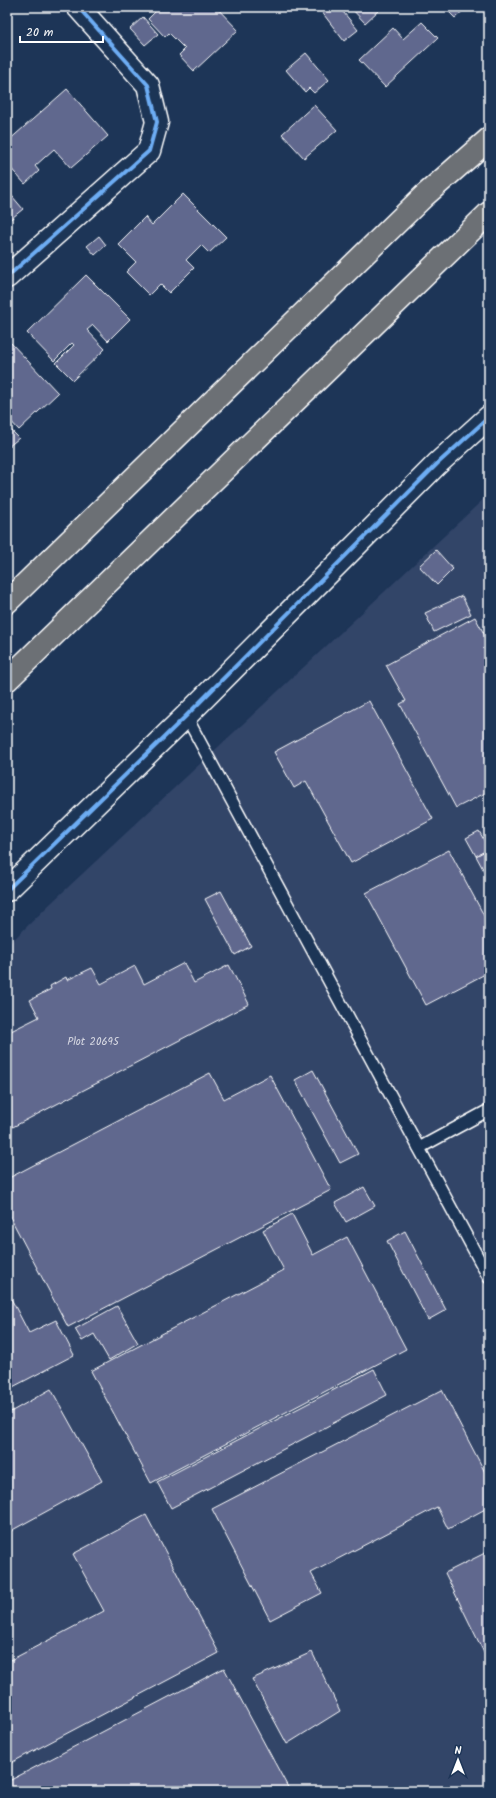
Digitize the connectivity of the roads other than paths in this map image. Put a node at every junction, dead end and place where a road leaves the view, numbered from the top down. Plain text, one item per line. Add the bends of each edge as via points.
1 (78, 7) edge
2 (489, 139) edge
3 (489, 213) edge
4 (7, 277) edge
5 (489, 417) edge
6 (7, 602) edge
7 (7, 680) edge
8 (186, 716) junction
9 (7, 890) edge
10 (489, 1110) edge
11 (419, 1148) junction
12 (489, 1278) edge

1 - 4 street via 148,85 157,122 149,151
2 - 6 highway via 424,196
3 - 7 highway
5 - 8 street via 437,464
8 - 9 street
8 - 11 lane
10 - 11 lane
11 - 12 lane

